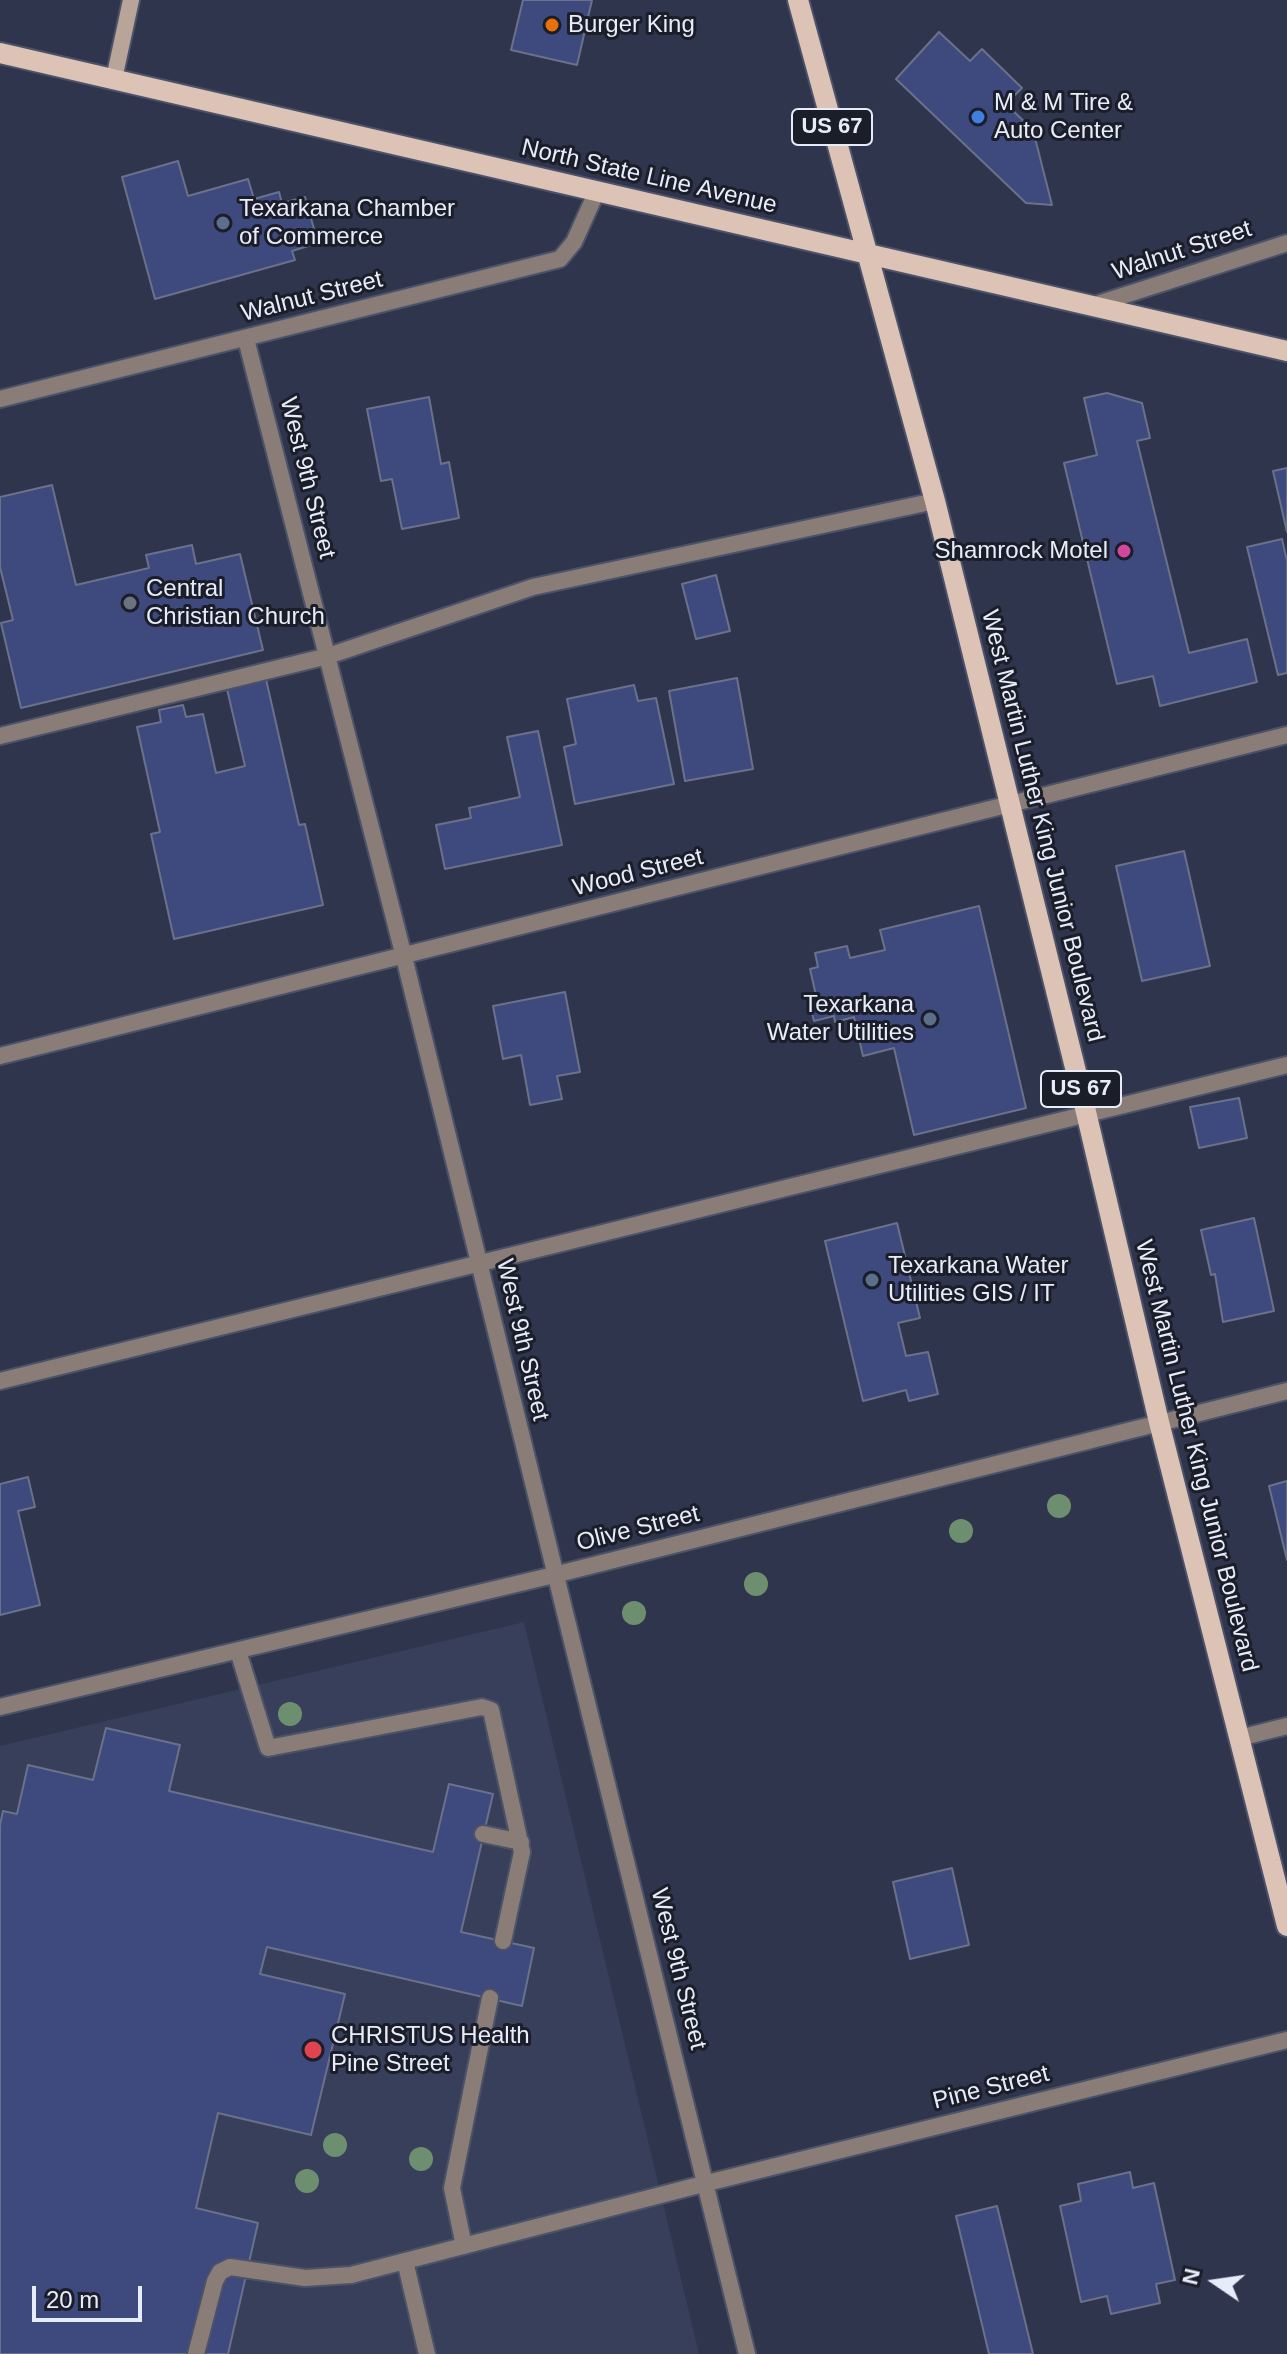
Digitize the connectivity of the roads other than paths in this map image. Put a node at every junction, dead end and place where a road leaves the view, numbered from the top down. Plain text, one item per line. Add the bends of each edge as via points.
1 (131, 0) edge
2 (798, 0) edge
3 (0, 53) edge
4 (114, 79) junction
5 (597, 191) junction
6 (1287, 243) edge
7 (867, 254) junction
8 (1091, 306) junction
9 (246, 339) junction
10 (1287, 351) edge
11 (0, 399) edge
12 (935, 501) junction
13 (328, 656) junction
14 (1287, 735) edge
15 (0, 736) edge
16 (1009, 803) junction
17 (404, 957) junction
18 (0, 1056) edge
19 (1287, 1065) edge
20 (1086, 1112) junction
21 (479, 1261) junction
22 (0, 1381) edge
23 (1287, 1391) edge
24 (1159, 1422) junction
25 (554, 1575) junction
26 (238, 1651) junction
27 (0, 1707) edge
28 (1287, 1726) edge
29 (1239, 1738) junction
30 (483, 1834) dead end
31 (521, 1842) junction
32 (1287, 1926) edge
33 (503, 1941) dead end
34 (490, 1998) dead end
35 (1287, 2040) edge
36 (707, 2183) junction
37 (464, 2246) junction
38 (405, 2261) junction
39 (196, 2354) edge
40 (427, 2354) edge
41 (747, 2354) edge

1 - 4 main road
2 - 7 main road, US 67
3 - 4 main road, North State Line Avenue
4 - 5 main road, North State Line Avenue
5 - 7 main road, North State Line Avenue
5 - 9 street, Walnut Street via 574,242 560,259
6 - 8 street, Walnut Street
7 - 8 main road, North State Line Avenue
7 - 12 main road, West Martin Luther King Junior Boulevard / US 67
8 - 10 main road, North State Line Avenue
9 - 11 street, Walnut Street
9 - 13 street, West 9th Street
12 - 13 street via 533,587
12 - 16 main road, West Martin Luther King Junior Boulevard / US 67
13 - 15 street
13 - 17 street, West 9th Street
14 - 16 street, Wood Street
16 - 17 street, Wood Street
16 - 20 main road, West Martin Luther King Junior Boulevard / US 67
17 - 18 street, Wood Street
17 - 21 street, West 9th Street
19 - 20 street
20 - 21 street
20 - 24 main road, West Martin Luther King Junior Boulevard / US 67
21 - 22 street
21 - 25 street, West 9th Street
23 - 24 street, Olive Street
24 - 25 street, Olive Street
24 - 29 main road, West Martin Luther King Junior Boulevard / US 67
25 - 26 street, Olive Street
25 - 36 street, West 9th Street
26 - 27 street, Olive Street
26 - 31 street via 268,1748 488,1708
28 - 29 street
29 - 32 main road, West Martin Luther King Junior Boulevard / US 67
30 - 31 street
31 - 33 street
34 - 37 street via 452,2188
35 - 36 street, Pine Street
36 - 37 street, Pine Street
36 - 41 street, West 9th Street
37 - 38 street, Pine Street
38 - 39 street, Pine Street via 351,2275 305,2278 230,2267 215,2281
38 - 40 street

